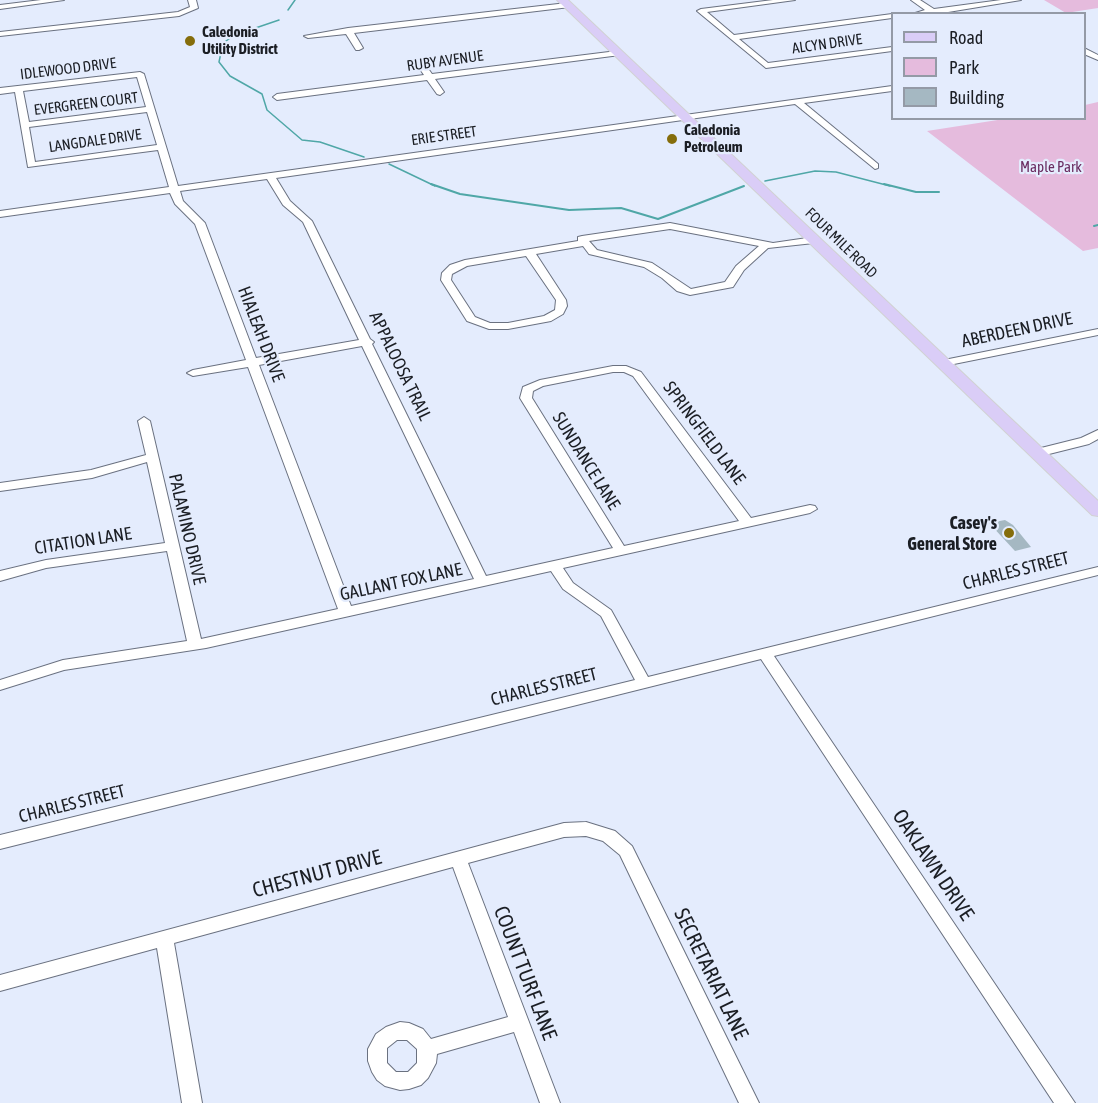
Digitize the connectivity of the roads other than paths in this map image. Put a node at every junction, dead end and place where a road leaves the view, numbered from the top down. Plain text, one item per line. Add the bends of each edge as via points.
1 (60, 0) edge
2 (785, 0) edge
3 (915, 0) edge
4 (1017, 0) edge
5 (16, 2) edge
6 (564, 2) edge
7 (193, 3) edge
8 (0, 7) edge
9 (933, 12) edge
10 (891, 16) edge
11 (348, 30) junction
12 (0, 34) edge
13 (308, 36) dead end
14 (732, 38) junction
15 (359, 48) dead end
16 (891, 50) edge
17 (617, 53) junction
18 (419, 62) dead end
19 (140, 74) joint
20 (430, 77) junction
21 (891, 88) edge
22 (19, 89) junction
23 (0, 92) edge
24 (440, 92) dead end
25 (277, 97) dead end
26 (797, 102) junction
27 (151, 109) junction
28 (685, 117) junction
29 (24, 125) junction
30 (163, 147) junction
31 (875, 166) dead end
32 (270, 176) junction
33 (175, 189) junction
34 (0, 214) edge
35 (814, 240) junction
36 (584, 241) junction
37 (766, 245) junction
38 (529, 252) junction
39 (1098, 332) edge
40 (368, 342) junction
41 (252, 362) junction
42 (944, 363) junction
43 (630, 367) joint
44 (193, 373) dead end
45 (144, 421) dead end
46 (1098, 434) edge
47 (1037, 453) junction
48 (152, 458) junction
49 (0, 487) edge
50 (810, 509) dead end
51 (1098, 511) edge
52 (748, 523) junction
53 (172, 546) junction
54 (621, 551) junction
55 (555, 566) junction
56 (1098, 571) edge
57 (0, 576) edge
58 (482, 582) junction
59 (346, 612) junction
60 (195, 645) junction
61 (764, 652) junction
62 (644, 682) junction
63 (0, 685) edge
64 (0, 842) edge
65 (458, 859) junction
66 (632, 864) joint
67 (164, 939) junction
68 (0, 983) edge
69 (519, 1022) junction
70 (428, 1048) dead end
71 (192, 1103) edge
72 (550, 1103) edge
73 (749, 1103) edge
74 (1065, 1103) edge

1 - 5 street
2 - 14 street via 701,11
3 - 9 street
4 - 9 street
5 - 8 street
6 - 11 street
6 - 17 main road, FOUR MILE ROAD
7 - 12 street via 192,10 179,14
10 - 14 street
11 - 13 street
11 - 15 street
14 - 16 street, ALCYN DRIVE via 766,66
17 - 20 street, RUBY AVENUE
17 - 28 main road, FOUR MILE ROAD
18 - 20 street
19 - 22 street, IDLEWOOD DRIVE
19 - 27 street, HIALEAH DRIVE
20 - 24 street
20 - 25 street, RUBY AVENUE
21 - 26 street, ERIE STREET
22 - 23 street, IDLEWOOD DRIVE
22 - 29 street
26 - 28 street, ERIE STREET
26 - 31 street
27 - 29 street, EVERGREEN COURT
27 - 30 street, HIALEAH DRIVE
28 - 32 street, ERIE STREET
28 - 35 main road, FOUR MILE ROAD
29 - 30 street, LANGDALE DRIVE via 31,165
30 - 33 street, HIALEAH DRIVE
32 - 33 street, ERIE STREET
32 - 40 street, APPALOOSA TRAIL via 286,203 307,221
33 - 34 street, ERIE STREET
33 - 41 street, HIALEAH DRIVE via 182,208 200,223
35 - 37 street
35 - 42 main road, FOUR MILE ROAD
36 - 37 street via 670,225
36 - 37 street via 593,252 648,266 685,291 729,285 740,268
36 - 38 street
38 - 38 street via 465,263 450,270 446,280 471,319 489,326 507,326 547,319 559,312 561,300
39 - 42 street, ABERDEEN DRIVE
40 - 41 street
40 - 58 street, APPALOOSA TRAIL
41 - 44 street
41 - 59 street, HIALEAH DRIVE
42 - 47 main road, FOUR MILE ROAD
43 - 52 street, SPRINGFIELD LANE
43 - 54 street, SUNDANCE LANE via 522,387
45 - 48 street, PALAMINO DRIVE
46 - 47 street
47 - 51 main road, FOUR MILE ROAD
48 - 49 street via 92,474
48 - 53 street, PALAMINO DRIVE
50 - 52 street, GALLANT FOX LANE
52 - 54 street, GALLANT FOX LANE
53 - 57 street, CITATION LANE via 46,564
53 - 60 street, PALAMINO DRIVE
54 - 55 street, GALLANT FOX LANE
55 - 58 street, GALLANT FOX LANE
55 - 62 street via 568,586 606,613
56 - 61 street, CHARLES STREET
58 - 59 street, GALLANT FOX LANE
59 - 60 street, GALLANT FOX LANE
60 - 63 street, GALLANT FOX LANE via 63,665
61 - 62 street, CHARLES STREET
61 - 74 street, OAKLAWN DRIVE
62 - 64 street, CHARLES STREET
65 - 66 street, CHESTNUT DRIVE via 564,830 586,829 609,836
65 - 67 street, CHESTNUT DRIVE
65 - 69 street, COUNT TURF LANE
66 - 73 street, SECRETARIAT LANE
67 - 68 street, CHESTNUT DRIVE
67 - 71 street
69 - 70 street
69 - 72 street, COUNT TURF LANE

